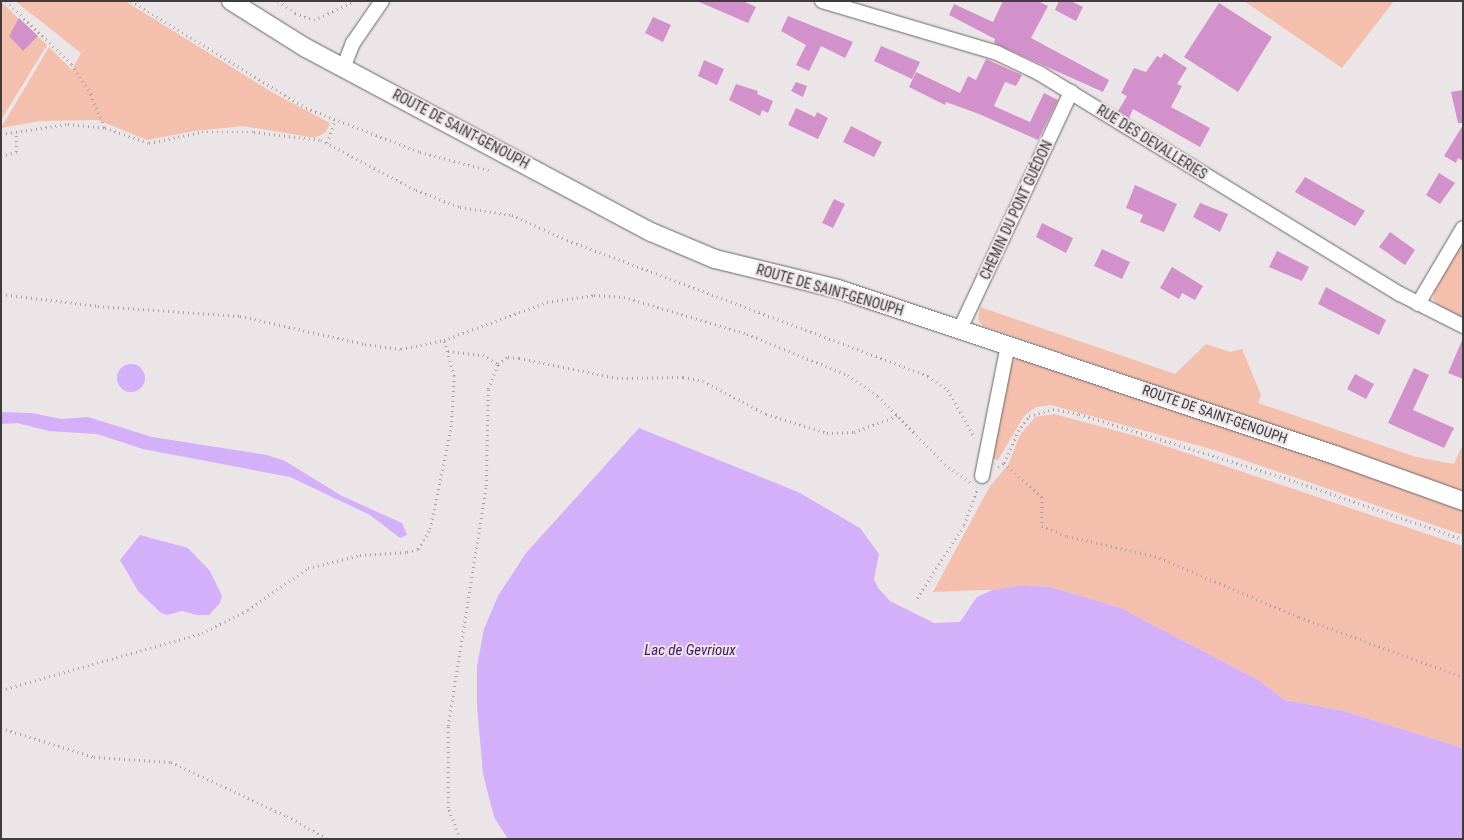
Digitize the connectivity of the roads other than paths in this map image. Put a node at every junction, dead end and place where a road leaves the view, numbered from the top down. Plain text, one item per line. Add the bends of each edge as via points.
1 (231, 1) edge
2 (382, 1) edge
3 (822, 1) edge
4 (344, 66) junction
5 (1071, 92) junction
6 (1463, 228) edge
7 (1418, 304) junction
8 (1463, 326) edge
9 (960, 329) junction
10 (1008, 345) junction
11 (980, 482) road end
12 (1463, 501) edge

1 - 4 street, ROUTE DE SAINT-GENOUPH via 299,44
2 - 4 street via 353,43
3 - 5 street, RUE DES DEVALLERIES via 996,53
4 - 9 street, ROUTE DE SAINT-GENOUPH via 651,232 715,259 838,289
5 - 7 street, RUE DES DEVALLERIES
5 - 9 street, CHEMIN DU PONT GUÉDON
6 - 7 street
7 - 8 street, RUE DES DEVALLERIES
9 - 10 street, ROUTE DE SAINT-GENOUPH
10 - 11 street
10 - 12 street, ROUTE DE SAINT-GENOUPH

